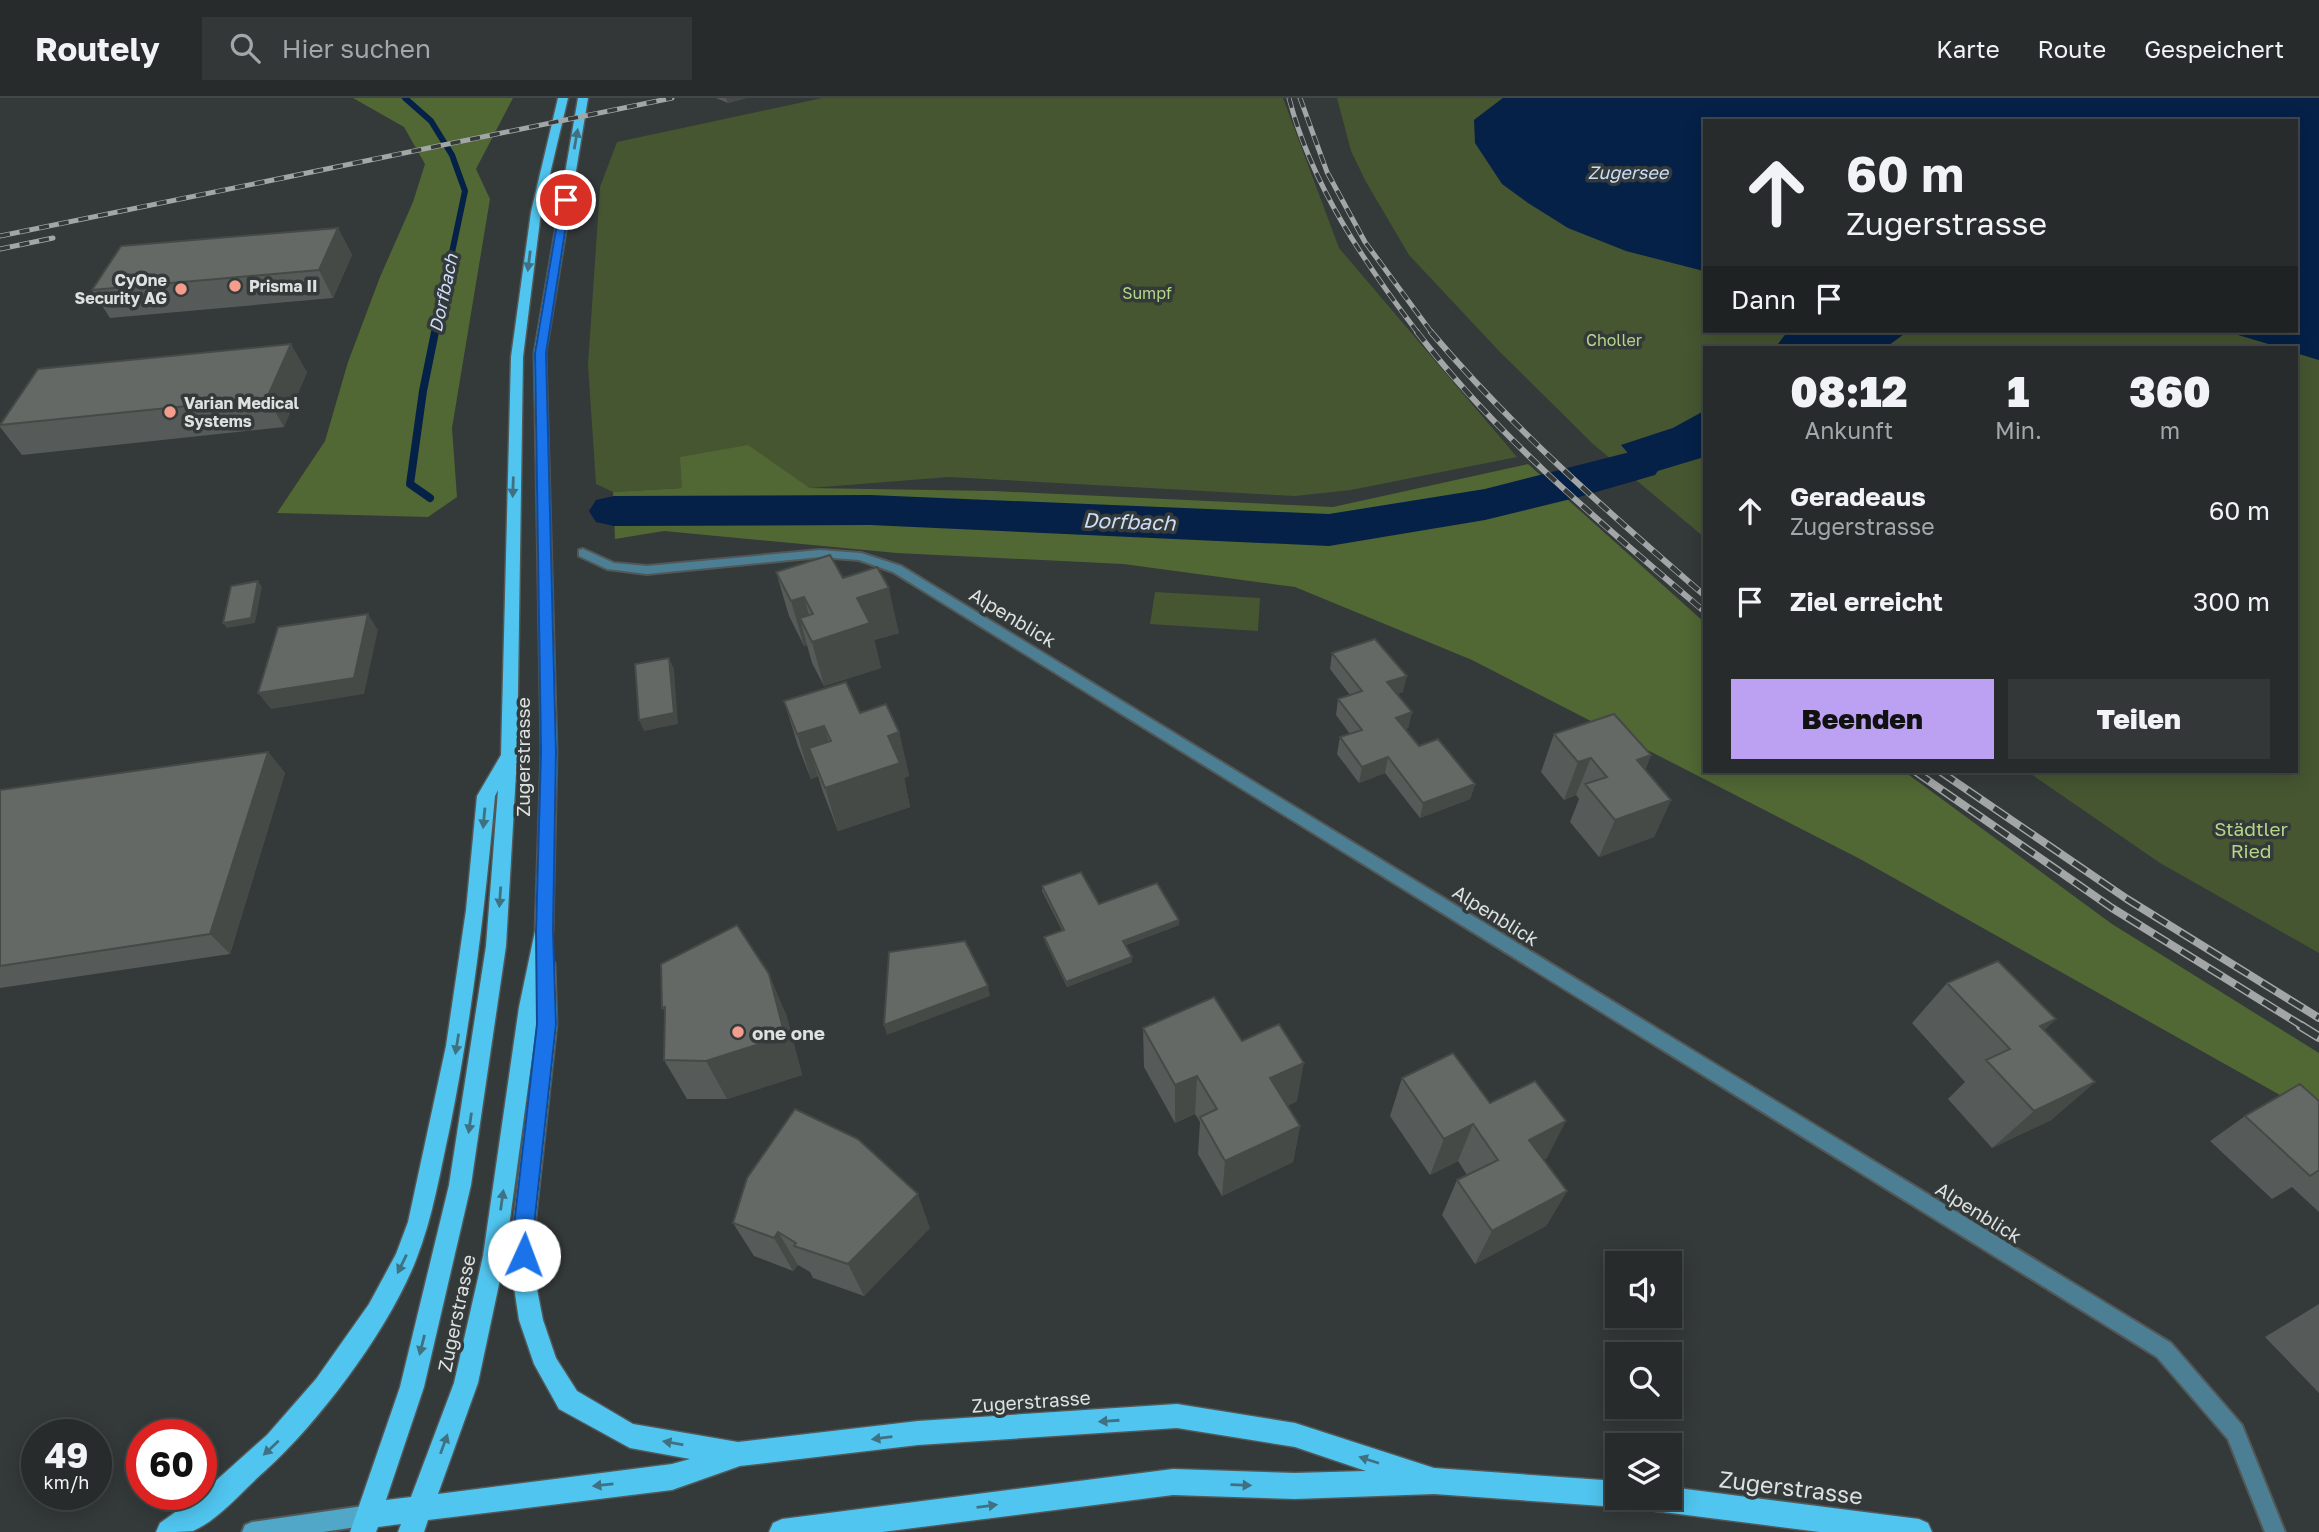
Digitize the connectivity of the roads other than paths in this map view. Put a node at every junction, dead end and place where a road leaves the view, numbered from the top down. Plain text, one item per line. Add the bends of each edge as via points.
1 (563, 98) edge
2 (583, 98) edge
3 (583, 553) dead end
4 (509, 756) junction
5 (544, 931) junction
6 (740, 1454) junction
7 (1434, 1481) junction
8 (1605, 1493) edge
9 (1682, 1501) edge
10 (416, 1520) edge
11 (367, 1524) edge
12 (169, 1532) edge
13 (252, 1532) edge
14 (782, 1532) edge
15 (1919, 1532) edge
16 (2275, 1532) edge

1 -> 4 main road, Zugerstrasse via 536,212 517,357
5 -> 2 main road, Zugerstrasse via 549,752 540,353
3 - 16 street, Alpenblick via 615,569 680,569 812,553 878,558 2164,1350 2235,1432
4 -> 11 main road, Zugerstrasse via 496,946 460,1185 412,1387
4 -> 12 main road via 486,796 456,1046 422,1209 405,1260 377,1312 325,1388 276,1444 204,1508
6 -> 5 main road via 630,1436 568,1400 546,1364 531,1320 523,1274 547,1024
10 -> 5 main road, Zugerstrasse via 467,1383 494,1256
7 -> 6 main road, Zugerstrasse via 1295,1435 1177,1416 918,1433
6 -> 10 main road, Zugerstrasse via 672,1477
7 - 8 main road, Zugerstrasse
14 -> 7 main road, Zugerstrasse via 1173,1482 1295,1486
9 - 15 main road, Zugerstrasse
10 - 11 main road
11 - 13 street

